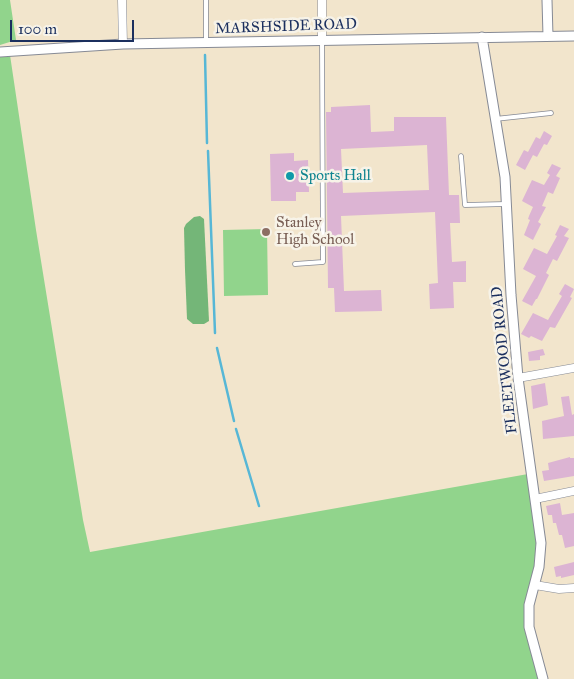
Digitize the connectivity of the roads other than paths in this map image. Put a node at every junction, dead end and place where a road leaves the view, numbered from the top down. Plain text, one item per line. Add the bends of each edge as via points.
1 (122, 0) edge
2 (206, 0) edge
3 (322, 0) edge
4 (547, 0) edge
5 (548, 36) junction
6 (574, 36) edge
7 (482, 37) junction
8 (322, 40) junction
9 (122, 44) junction
10 (206, 44) junction
11 (0, 52) edge
12 (551, 113) dead end
13 (495, 118) junction
14 (461, 156) dead end
15 (506, 204) junction
16 (295, 264) dead end
17 (574, 368) edge
18 (518, 378) junction
19 (574, 491) edge
20 (535, 499) junction
21 (535, 585) junction
22 (574, 588) edge
23 (544, 679) edge

1 - 9 street
2 - 10 lane
3 - 8 street
4 - 5 street
5 - 6 street, MARSHSIDE ROAD
5 - 7 street, MARSHSIDE ROAD
7 - 8 street, MARSHSIDE ROAD
7 - 13 street, FLEETWOOD ROAD
8 - 10 street, MARSHSIDE ROAD
8 - 16 lane via 323,262
9 - 10 street, MARSHSIDE ROAD
9 - 11 street, MARSHSIDE ROAD
12 - 13 lane
13 - 15 street, FLEETWOOD ROAD
14 - 15 lane via 464,204
15 - 18 street, FLEETWOOD ROAD
17 - 18 street
18 - 20 street, FLEETWOOD ROAD
19 - 20 street
20 - 21 street, FLEETWOOD ROAD via 540,544
21 - 22 street
21 - 23 street, FLEETWOOD ROAD via 529,605 529,627

